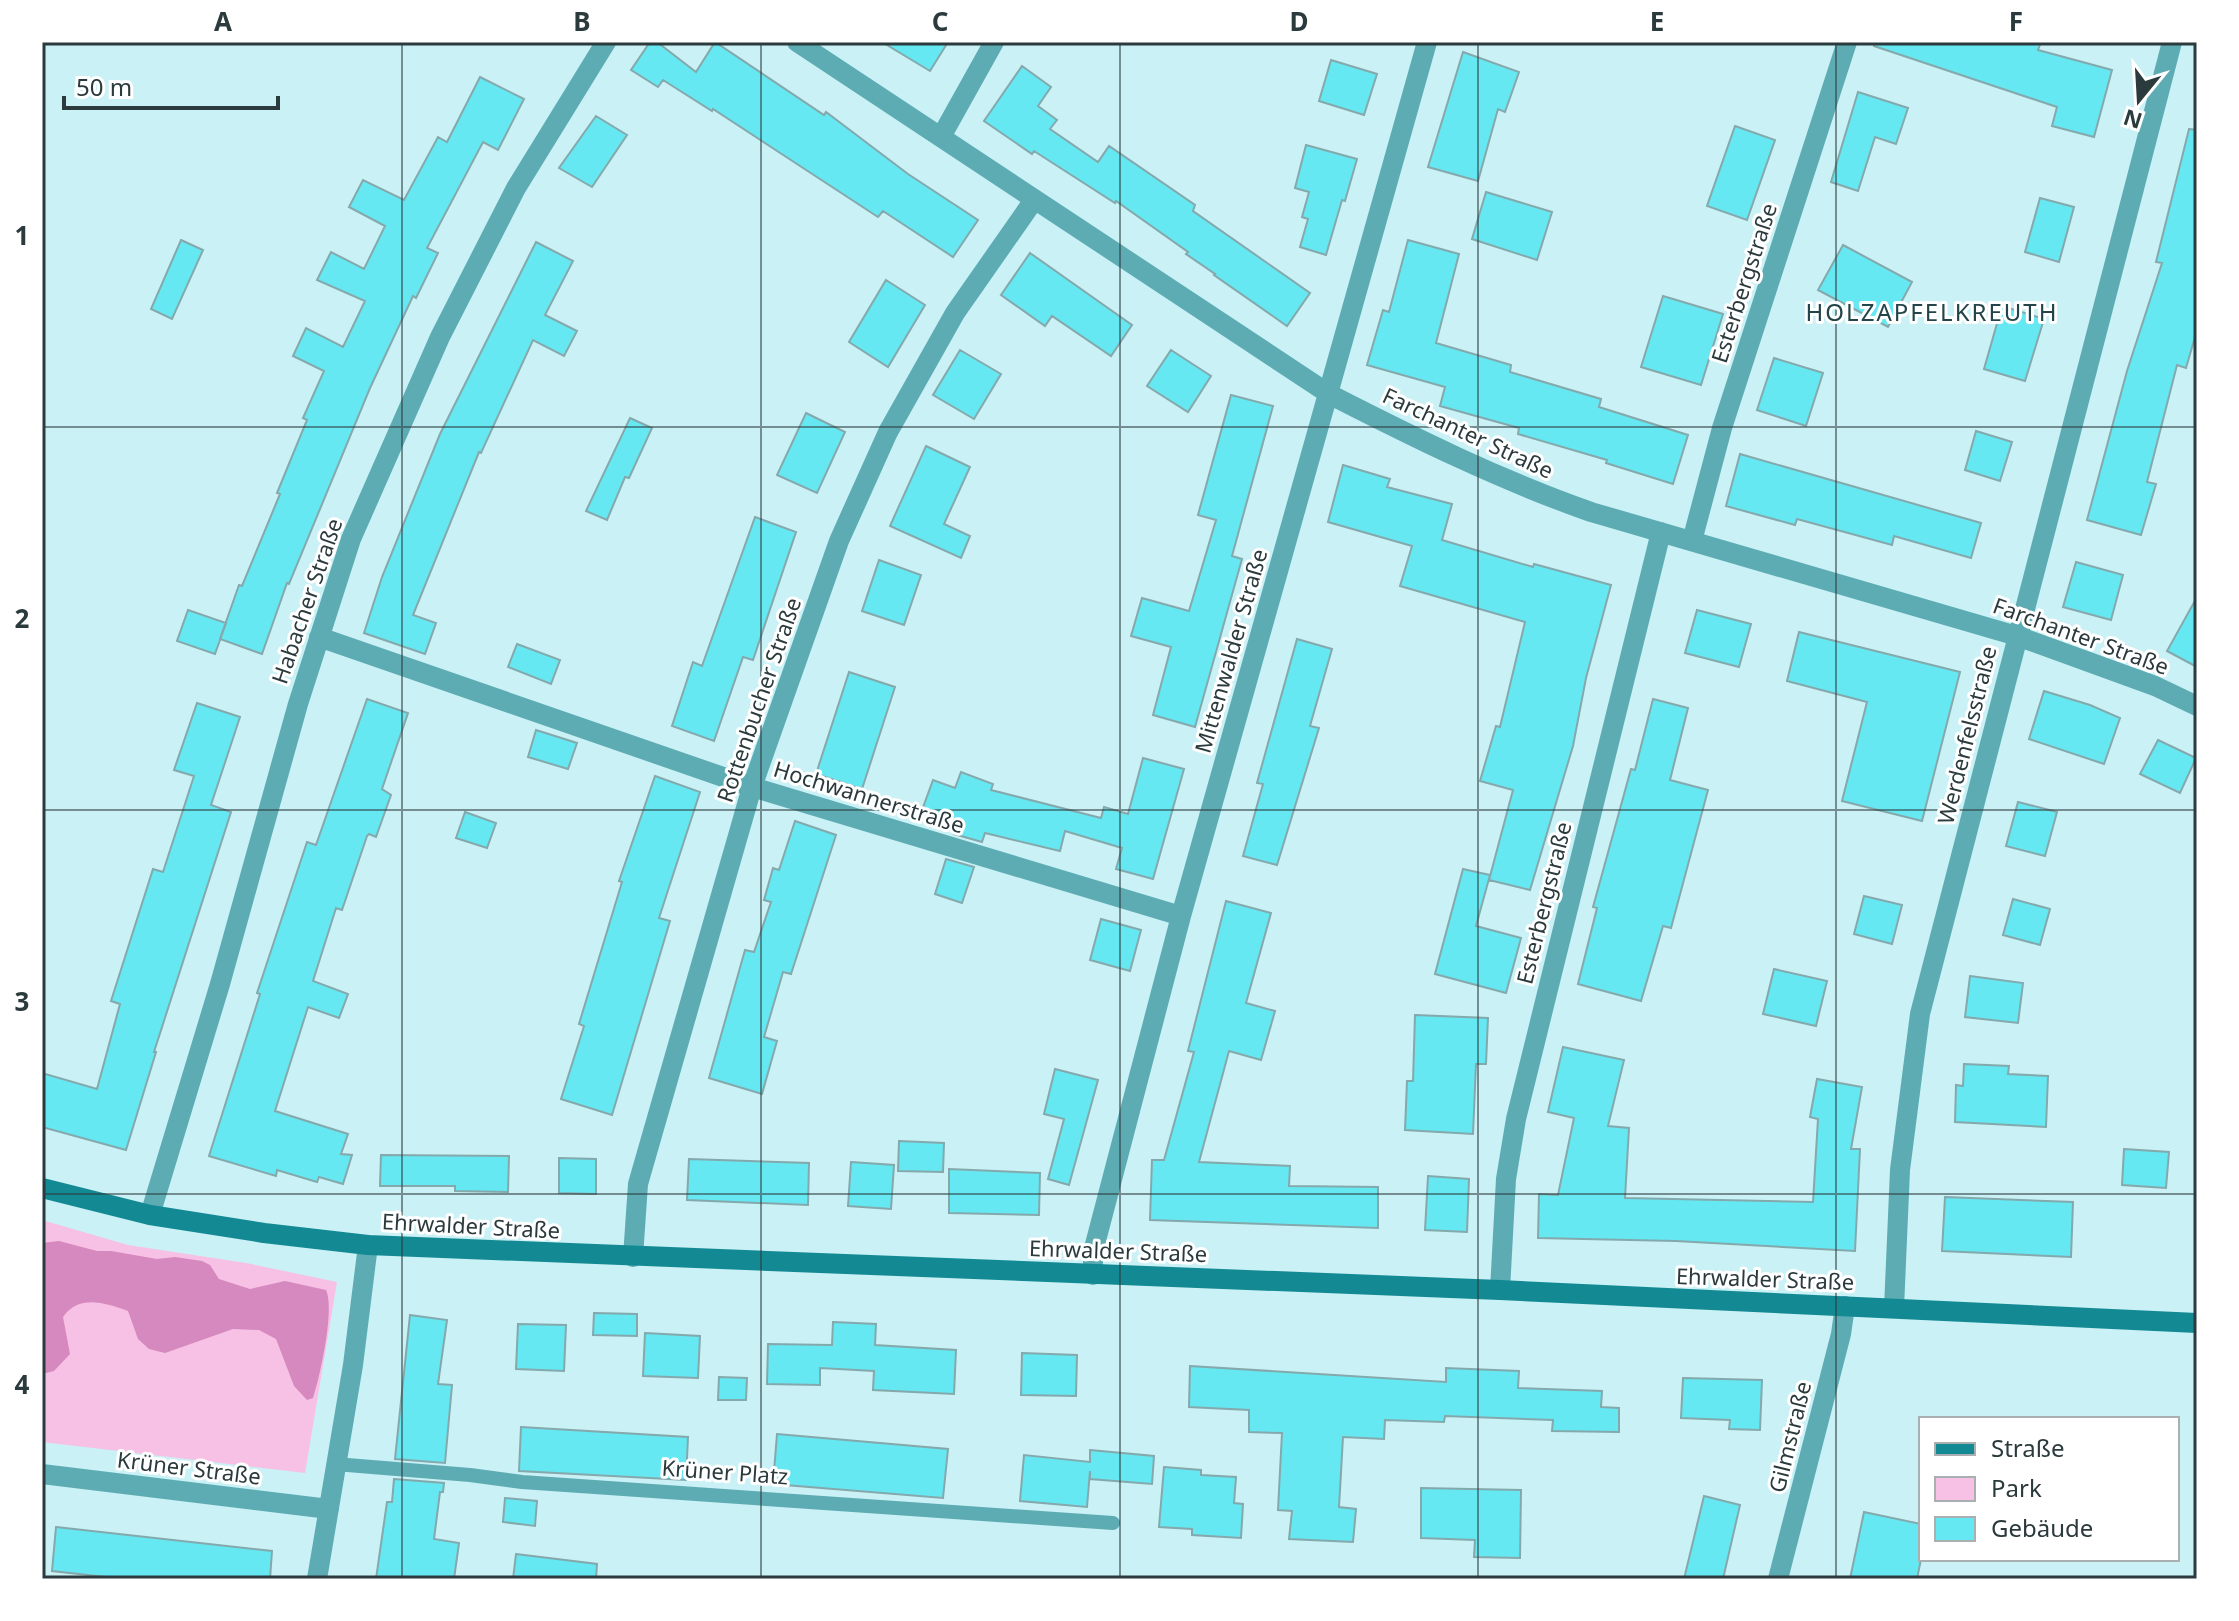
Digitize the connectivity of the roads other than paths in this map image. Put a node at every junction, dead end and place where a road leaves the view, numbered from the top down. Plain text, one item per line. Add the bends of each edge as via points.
1 (606, 42) edge
2 (797, 42) edge
3 (994, 42) edge
4 (1427, 42) edge
5 (1847, 42) edge
6 (2172, 42) edge
7 (941, 137) junction
8 (1034, 200) junction
9 (1329, 394) junction
10 (1661, 532) junction
11 (1692, 541) junction
12 (2017, 636) junction
13 (319, 637) junction
14 (2197, 706) edge
15 (752, 787) junction
16 (1181, 916) junction
17 (42, 1188) edge
18 (150, 1215) junction
19 (368, 1245) junction
20 (633, 1257) junction
21 (1093, 1275) junction
22 (1500, 1290) junction
23 (1845, 1306) junction
24 (1894, 1308) junction
25 (2197, 1323) edge
26 (335, 1464) junction
27 (42, 1474) edge
28 (329, 1509) junction
29 (1113, 1523) dead end
30 (317, 1579) edge
31 (1778, 1579) edge

1 - 13 street, Habacher Straße via 516,188 440,337 351,539
2 - 7 street, Farchanter Straße
3 - 7 street
4 - 9 street, Mittenwalder Straße
5 - 11 street, Esterbergstraße via 1722,428
6 - 12 street, Werdenfelsstraße
7 - 8 street, Farchanter Straße
8 - 9 street, Farchanter Straße
8 - 15 street, Rottenbucher Straße via 955,313 888,432 839,541
9 - 10 street, Farchanter Straße via 1525,488
9 - 16 street, Mittenwalder Straße
10 - 11 street, Farchanter Straße
10 - 22 street, Esterbergstraße via 1516,1119 1506,1179
11 - 12 street, Farchanter Straße
12 - 14 street, Farchanter Straße
12 - 24 street, Werdenfelsstraße via 1920,1014 1900,1170
13 - 15 street, Hochwannerstraße
13 - 18 street, Habacher Straße
15 - 16 street, Hochwannerstraße
15 - 20 street, Rottenbucher Straße via 638,1184
16 - 21 street, Mittenwalder Straße via 1093,1252
17 - 18 street, Ehrwalder Straße
18 - 19 street, Ehrwalder Straße
19 - 20 street, Ehrwalder Straße
19 - 26 street
20 - 21 street, Ehrwalder Straße
21 - 22 street, Ehrwalder Straße
22 - 23 street, Ehrwalder Straße
23 - 24 street, Ehrwalder Straße
23 - 31 street, Gilmstraße
24 - 25 street, Ehrwalder Straße
26 - 28 street
26 - 29 lane, Krüner Platz
27 - 28 street, Krüner Straße
28 - 30 street

